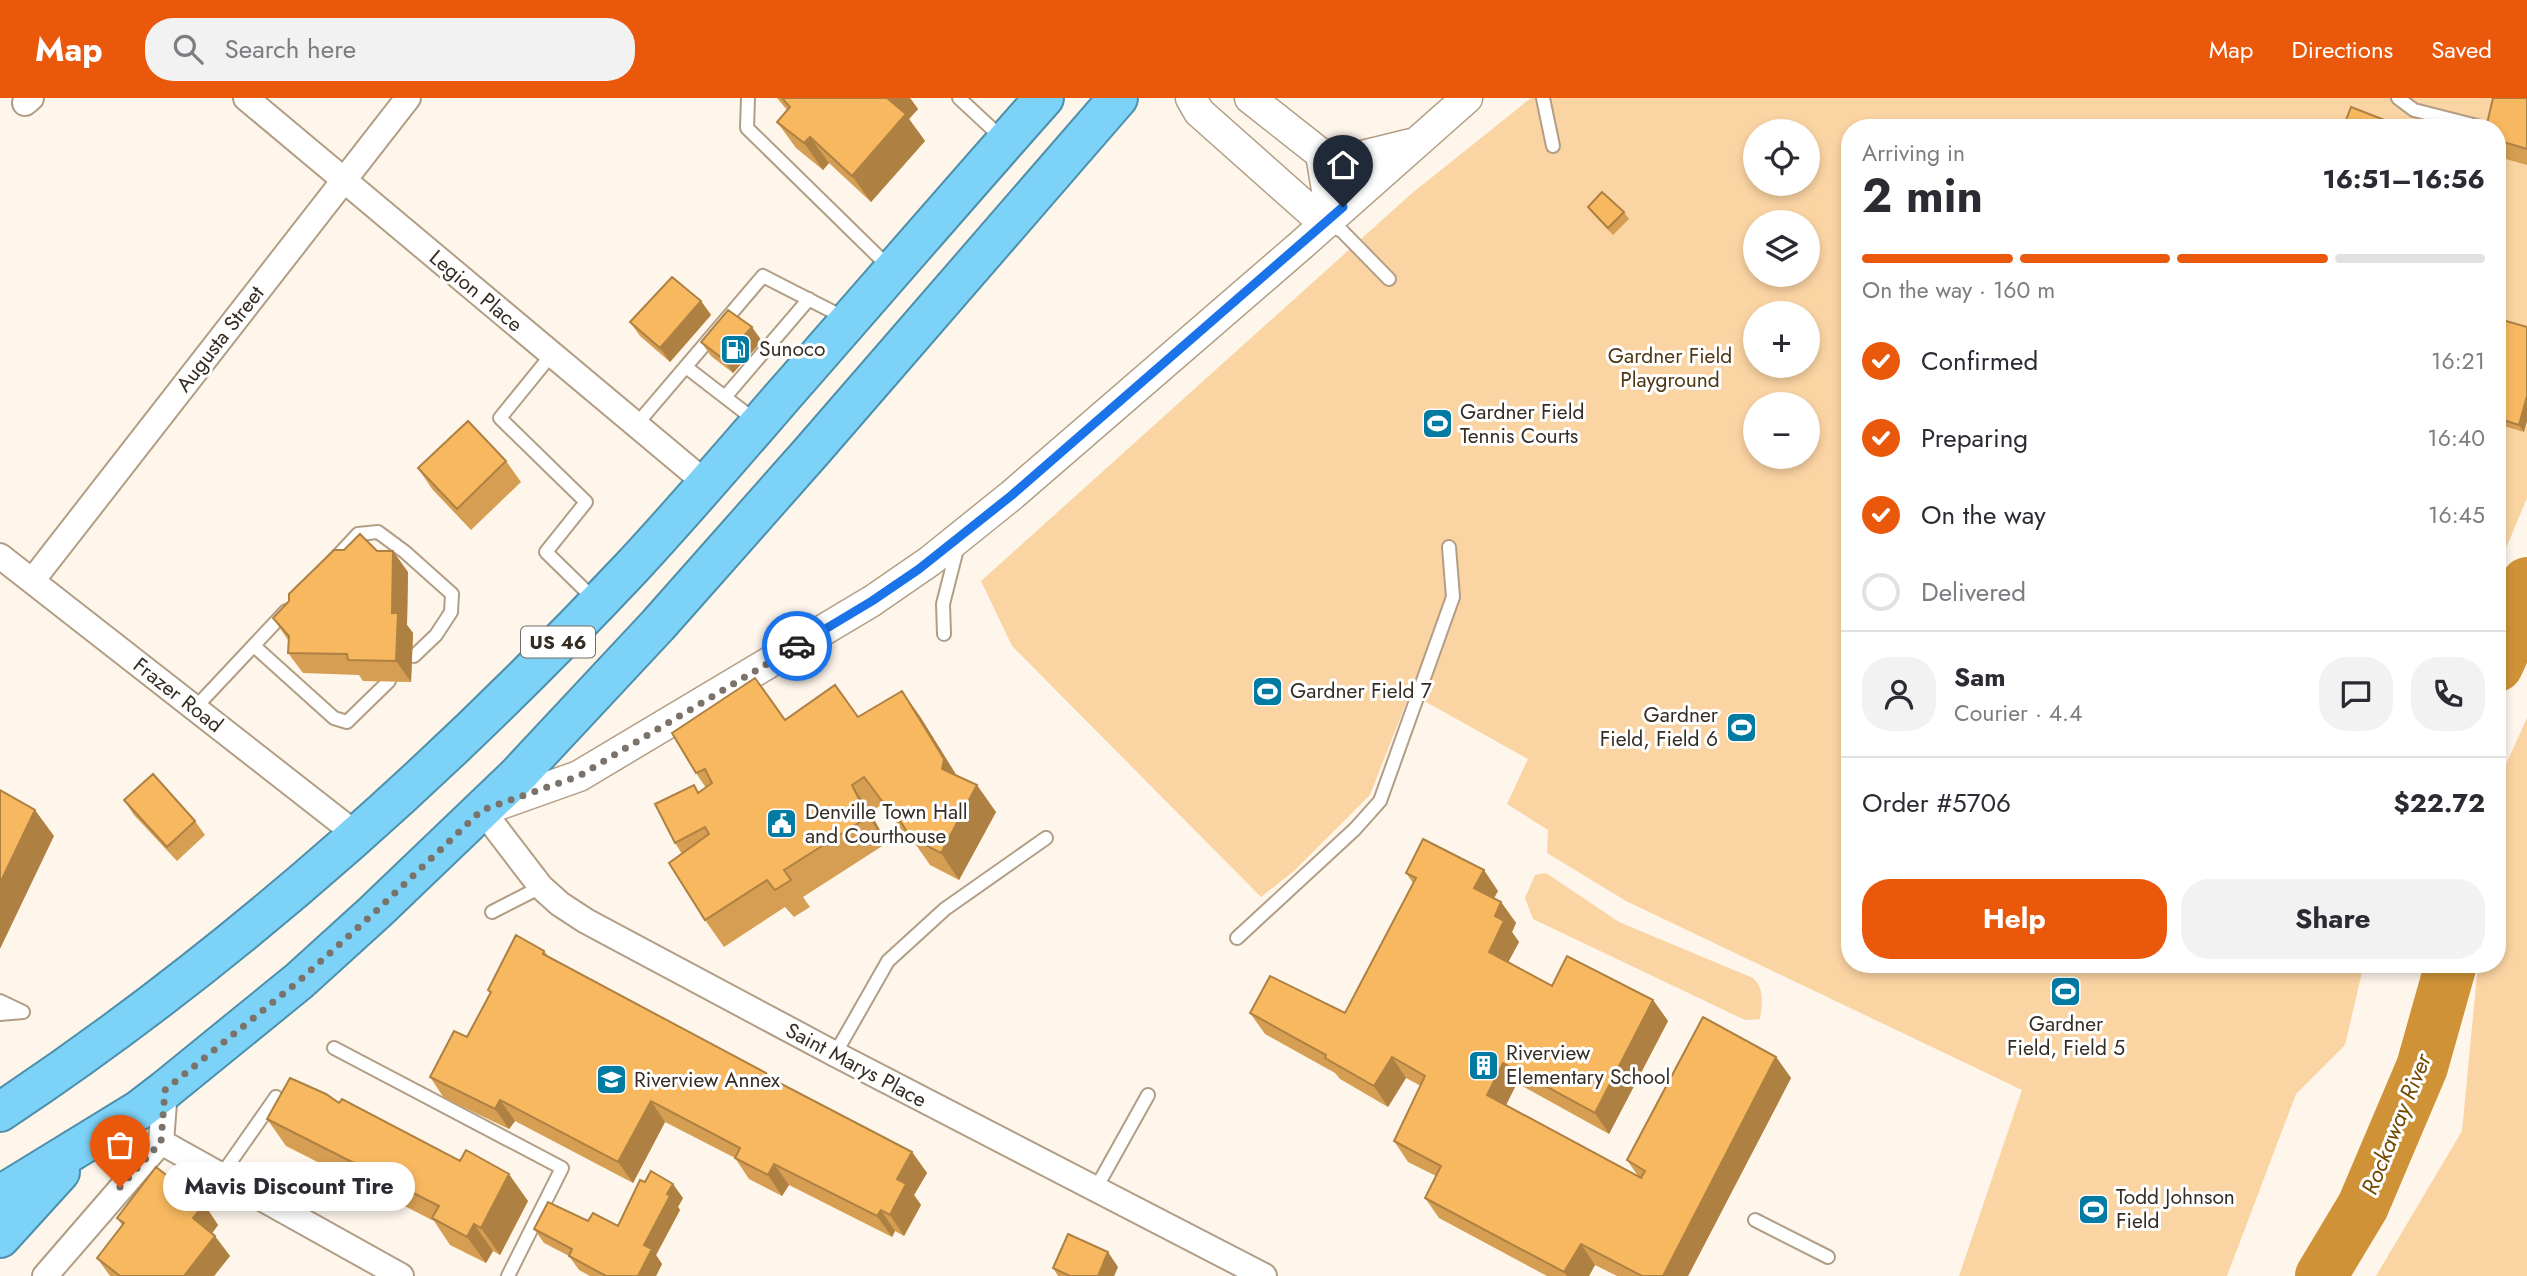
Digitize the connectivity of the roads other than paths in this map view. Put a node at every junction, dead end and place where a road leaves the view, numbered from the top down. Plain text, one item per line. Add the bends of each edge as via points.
1 (246, 98) edge
2 (408, 98) edge
3 (748, 98) edge
4 (1044, 98) edge
5 (1118, 98) edge
6 (1191, 98) edge
7 (1250, 98) edge
8 (1467, 98) edge
9 (1543, 98) edge
10 (2398, 98) edge
11 (962, 99) edge
12 (2449, 119) edge
13 (1006, 141) junction
14 (1415, 143) junction
15 (1553, 146) dead end
16 (1321, 154) junction
17 (344, 181) junction
18 (1325, 223) junction
19 (893, 270) junction
20 (1389, 279) dead end
21 (809, 299) junction
22 (850, 320) junction
23 (552, 354) junction
24 (686, 367) junction
25 (725, 397) junction
26 (759, 424) junction
27 (636, 425) junction
28 (706, 484) junction
29 (960, 537) junction
30 (1449, 547) dead end
31 (0, 555) edge
32 (320, 575) edge
33 (32, 581) junction
34 (597, 602) junction
35 (292, 605) edge
36 (944, 634) dead end
37 (254, 646) junction
38 (415, 656) dead end
39 (389, 681) edge
40 (195, 709) junction
41 (482, 810) junction
42 (356, 835) junction
43 (1046, 838) dead end
44 (541, 887) junction
45 (492, 912) dead end
46 (1237, 938) dead end
47 (0, 1001) edge
48 (0, 1014) edge
49 (334, 1048) dead end
50 (835, 1054) junction
51 (165, 1090) junction
52 (1148, 1095) dead end
53 (275, 1097) dead end
54 (0, 1112) edge
55 (88, 1140) junction
56 (161, 1142) junction
57 (220, 1177) junction
58 (1095, 1190) junction
59 (0, 1195) edge
60 (1755, 1220) dead end
61 (0, 1238) edge
62 (1828, 1256) dead end
63 (45, 1276) edge
64 (401, 1276) edge
65 (508, 1276) edge
66 (1264, 1276) edge

1 - 17 street, Legion Place
2 - 17 street, Augusta Street
3 - 19 lane via 747,128
4 - 13 highway, US 46
5 - 41 highway, US 46 via 658,625
6 - 18 street via 1199,112
7 - 16 street
8 - 14 street
9 - 15 lane
10 - 12 lane via 2414,110
11 - 13 lane
13 - 19 highway, US 46
14 - 16 street via 1358,157
14 - 18 street
16 - 18 street via 1327,190
17 - 23 street, Legion Place
17 - 33 street, Augusta Street
18 - 20 lane via 1342,231
18 - 29 street
19 - 22 highway, US 46
21 - 22 lane
21 - 24 lane via 763,276
21 - 25 lane
22 - 26 highway, US 46
23 - 27 street, Legion Place
23 - 34 lane via 500,418 586,502 546,552
24 - 25 lane
24 - 27 lane
25 - 26 lane
26 - 28 highway, US 46
27 - 28 street, Legion Place
28 - 34 highway, US 46
29 - 36 lane via 943,604
29 - 41 street via 872,601 579,776
30 - 46 lane via 1453,597 1380,801
31 - 33 street, Frazer Road
32 - 38 lane via 358,534 379,532 405,552 452,594 451,612
33 - 40 street, Frazer Road
34 - 42 highway, US 46
35 - 37 lane
37 - 39 lane via 334,718 347,722
37 - 40 lane
40 - 42 street, Frazer Road
41 - 44 street, Saint Marys Place
41 - 51 highway, US 46 via 299,981
42 - 54 highway, US 46 via 229,946
43 - 50 lane via 945,909 888,961
44 - 45 lane
44 - 50 street, Saint Marys Place via 586,920
47 - 48 lane via 23,1012
49 - 65 lane via 562,1168
50 - 58 street, Saint Marys Place
51 - 55 highway, US 46
51 - 56 street
52 - 58 lane
53 - 57 lane
55 - 59 highway, US 46
55 - 61 highway
56 - 57 street
56 - 63 street
57 - 64 street
58 - 66 street, Saint Marys Place
60 - 62 lane

